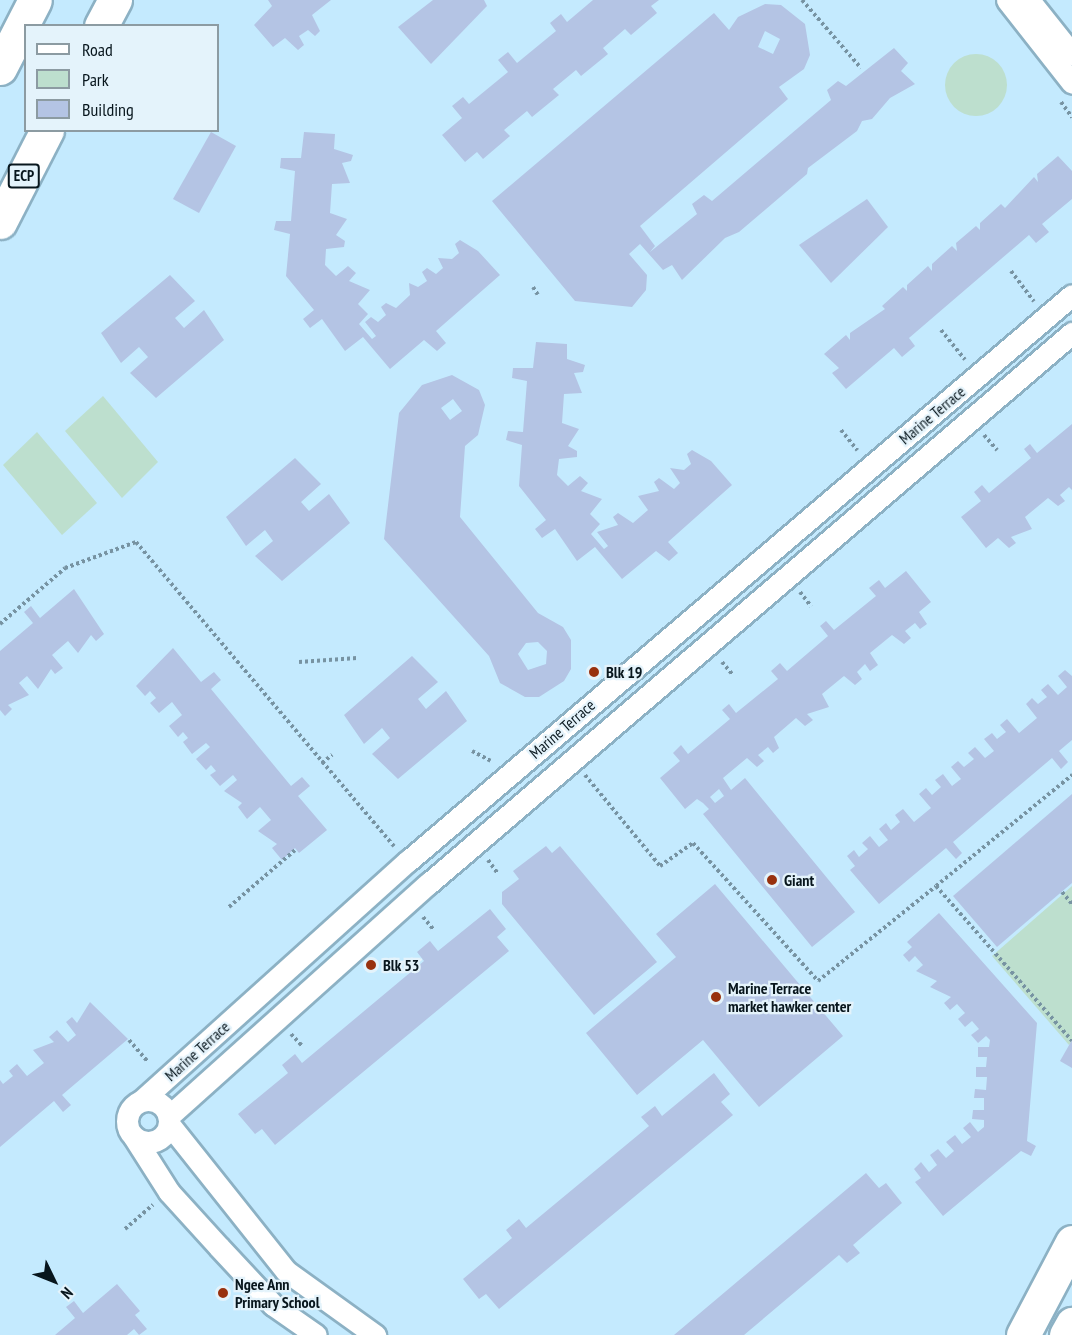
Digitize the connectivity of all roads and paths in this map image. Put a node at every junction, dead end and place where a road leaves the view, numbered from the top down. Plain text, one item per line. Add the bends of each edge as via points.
1 (35, 0) edge
2 (115, 0) edge
3 (802, 0) edge
4 (1007, 0) edge
5 (1029, 0) edge
6 (102, 24) edge
7 (1072, 54) edge
8 (0, 68) edge
9 (861, 68) dead end
10 (1072, 83) edge
11 (46, 132) edge
12 (0, 222) edge
13 (1011, 271) dead end
14 (532, 287) dead end
15 (538, 295) dead end
16 (1072, 296) edge
17 (1036, 304) dead end
18 (941, 330) dead end
19 (1072, 333) edge
20 (966, 361) dead end
21 (979, 429) dead end
22 (840, 430) dead end
23 (857, 450) dead end
24 (997, 450) dead end
25 (0, 624) edge
26 (716, 654) dead end
27 (357, 658) dead end
28 (299, 662) dead end
29 (732, 674) dead end
30 (472, 751) dead end
31 (332, 755) dead end
32 (322, 763) junction
33 (494, 763) dead end
34 (581, 770) dead end
35 (1072, 775) edge
36 (395, 847) dead end
37 (295, 850) dead end
38 (483, 855) dead end
39 (498, 874) dead end
40 (936, 886) junction
41 (1062, 892) dead end
42 (1072, 904) edge
43 (229, 907) dead end
44 (418, 912) dead end
45 (434, 930) dead end
46 (286, 1029) dead end
47 (129, 1040) dead end
48 (1072, 1041) edge
49 (302, 1046) dead end
50 (148, 1062) dead end
51 (141, 1101) junction
52 (169, 1120) junction
53 (134, 1137) junction
54 (163, 1197) dead end
55 (125, 1228) dead end
56 (1072, 1242) edge
57 (1072, 1324) edge
58 (316, 1335) edge
59 (375, 1335) edge
60 (1023, 1335) edge
61 (1066, 1335) edge

1 - 8 main road
2 - 6 main road
3 - 9 path
4 - 10 street
5 - 7 street
11 - 12 main road, ECP
13 - 17 path
14 - 15 path
16 - 51 street, Marine Terrace via 408,861
18 - 20 path
19 - 52 street, Marine Terrace via 437,876
21 - 24 path
22 - 23 path
25 - 32 path via 65,568 136,542
26 - 29 path
27 - 28 path
30 - 33 path
31 - 32 path
32 - 36 path
34 - 40 path via 660,866 693,843 818,981
35 - 40 path
37 - 43 path
38 - 39 path
40 - 48 path
41 - 42 path
44 - 45 path
46 - 49 path
47 - 50 path
51 - 52 street via 158,1102
51 - 53 street via 127,1122
52 - 53 street via 159,1139
52 - 59 street via 286,1271
53 - 58 street via 169,1192 219,1248 273,1305
54 - 55 path
56 - 60 main road
57 - 61 main road

